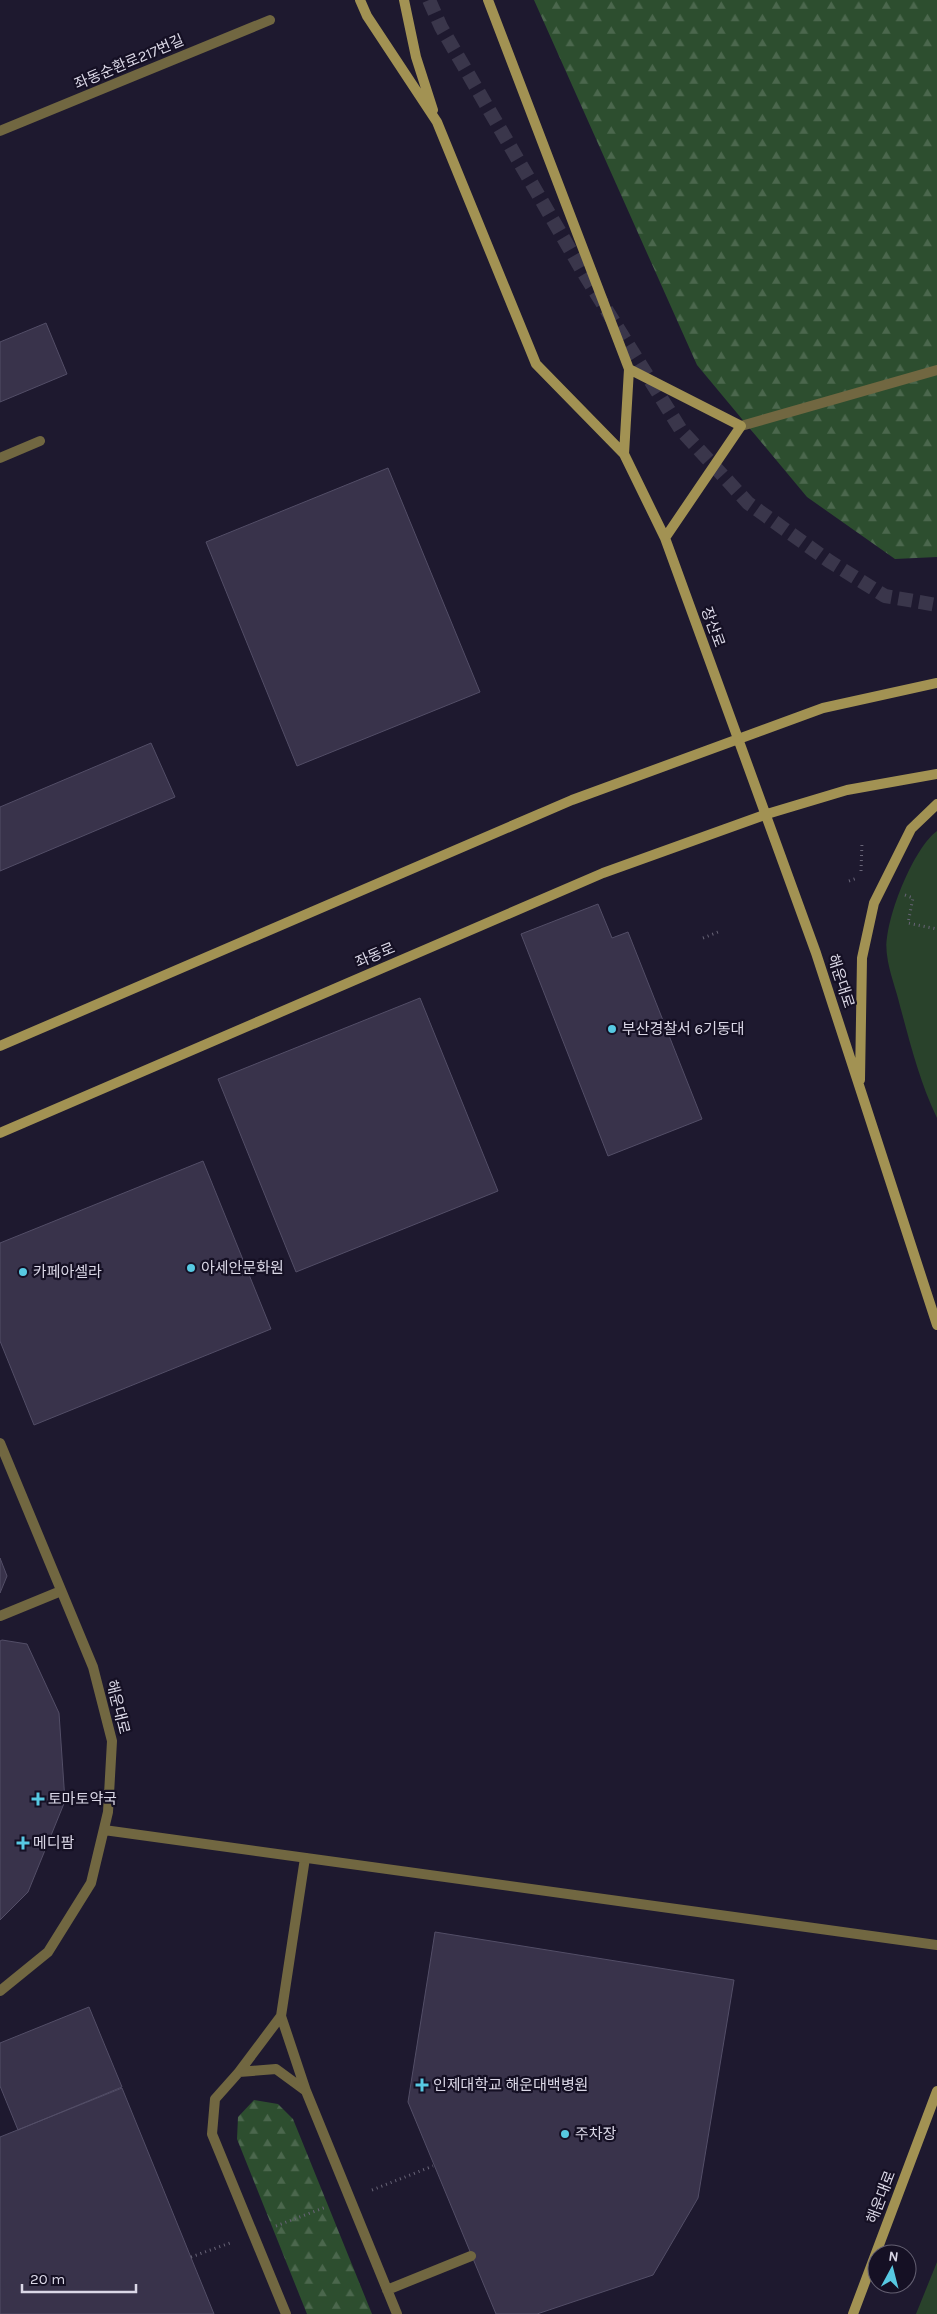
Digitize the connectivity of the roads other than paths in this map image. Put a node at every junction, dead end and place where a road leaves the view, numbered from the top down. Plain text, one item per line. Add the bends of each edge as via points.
1 (360, 0) edge
2 (404, 0) edge
3 (488, 0) edge
4 (270, 20) dead end
5 (437, 122) junction
6 (0, 132) edge
7 (629, 369) junction
8 (937, 370) edge
9 (741, 426) junction
10 (40, 441) dead end
11 (624, 454) junction
12 (0, 458) edge
13 (665, 538) junction
14 (937, 683) edge
15 (739, 739) junction
16 (937, 774) edge
17 (937, 804) edge
18 (766, 814) junction
19 (0, 1046) edge
20 (860, 1089) junction
21 (0, 1133) edge
22 (937, 1325) edge
23 (0, 1443) edge
24 (61, 1591) junction
25 (0, 1616) edge
26 (104, 1830) junction
27 (305, 1858) junction
28 (937, 1945) edge
29 (0, 1991) edge
30 (281, 2016) junction
31 (239, 2072) junction
32 (306, 2091) junction
33 (937, 2091) edge
34 (471, 2256) dead end
35 (387, 2290) junction
36 (286, 2314) edge
37 (397, 2314) edge
38 (852, 2314) edge

1 - 5 main road via 366,16
2 - 5 main road via 416,57
3 - 7 main road
4 - 6 street, 좌동순환로217번길
5 - 11 main road via 536,364
7 - 9 main road
7 - 11 main road
8 - 9 street
9 - 13 main road
10 - 12 street
11 - 13 main road, 장산로
13 - 15 main road, 장산로
14 - 15 main road via 823,708
15 - 18 main road, 장산로
15 - 19 main road via 572,800
16 - 18 main road via 847,790
17 - 20 main road via 911,829 874,903 862,958
18 - 20 main road, 해운대로
18 - 21 main road, 좌동로 via 603,873
20 - 22 main road, 해운대로
23 - 24 street, 해운대로
24 - 25 street
24 - 26 street, 해운대로 via 93,1667 112,1741
26 - 27 street
26 - 29 street, 해운대로 via 91,1882 48,1952
27 - 28 street
27 - 30 street
30 - 31 street
30 - 32 street
31 - 32 street via 276,2069
31 - 36 street via 215,2099 212,2134
32 - 35 street
33 - 38 main road, 해운대로
34 - 35 street
35 - 37 street

